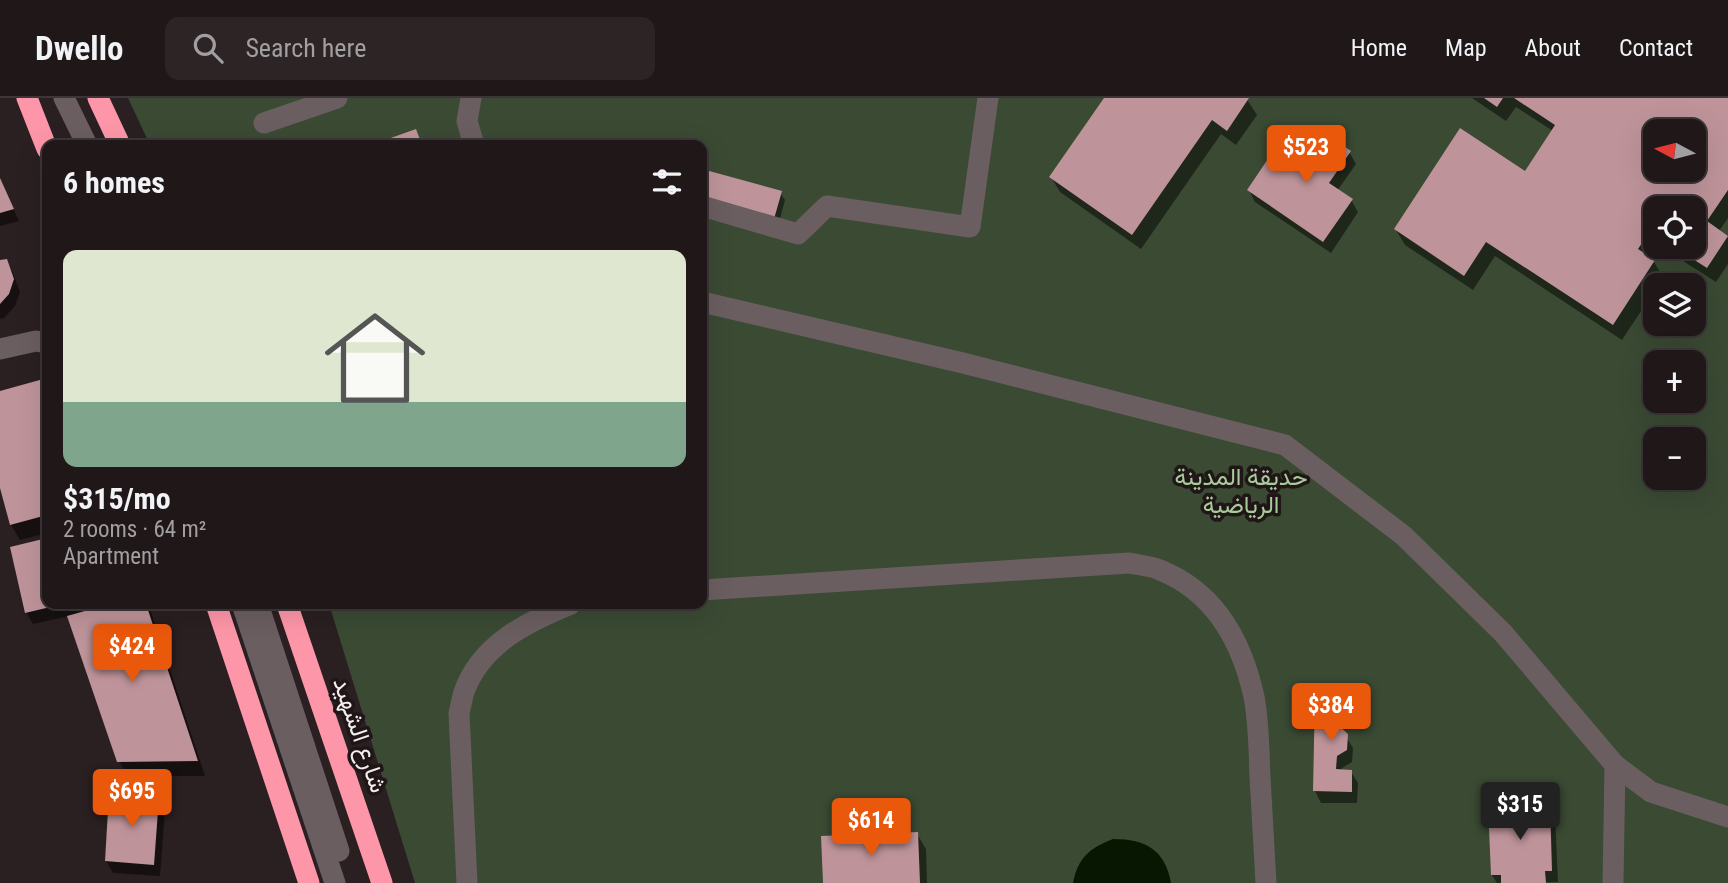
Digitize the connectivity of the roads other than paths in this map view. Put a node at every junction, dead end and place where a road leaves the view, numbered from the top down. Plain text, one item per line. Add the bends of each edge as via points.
1 (27, 98) edge
2 (50, 98) edge
3 (64, 98) edge
4 (98, 98) edge
5 (337, 98) edge
6 (471, 98) edge
7 (988, 98) edge
8 (264, 123) dead end
9 (43, 140) edge
10 (70, 140) edge
11 (85, 140) edge
12 (118, 140) edge
13 (473, 140) edge
14 (707, 207) edge
15 (707, 303) edge
16 (42, 338) edge
17 (0, 349) edge
18 (707, 590) edge
19 (218, 609) edge
20 (244, 609) edge
21 (260, 609) edge
22 (289, 609) edge
23 (560, 609) edge
24 (1615, 765) junction
25 (1728, 817) edge
26 (309, 883) edge
27 (335, 883) edge
28 (349, 883) edge
29 (382, 883) edge
30 (467, 883) edge
31 (1266, 883) edge
32 (1614, 883) edge

1 - 9 highway
2 - 10 street
3 - 11 street
4 - 12 highway
5 - 8 street
6 - 13 street via 467,121
7 - 14 street via 970,227 827,206 798,234
15 - 24 street via 1284,444 1404,536 1503,633
16 - 17 street
18 - 31 street via 1129,563 1158,569 1186,583 1229,628 1254,699
19 - 26 highway
20 - 27 street
21 - 28 street
22 - 29 highway, شارع الشهيد
23 - 30 street via 498,642 464,692 459,713
24 - 25 street via 1651,792
24 - 32 street

